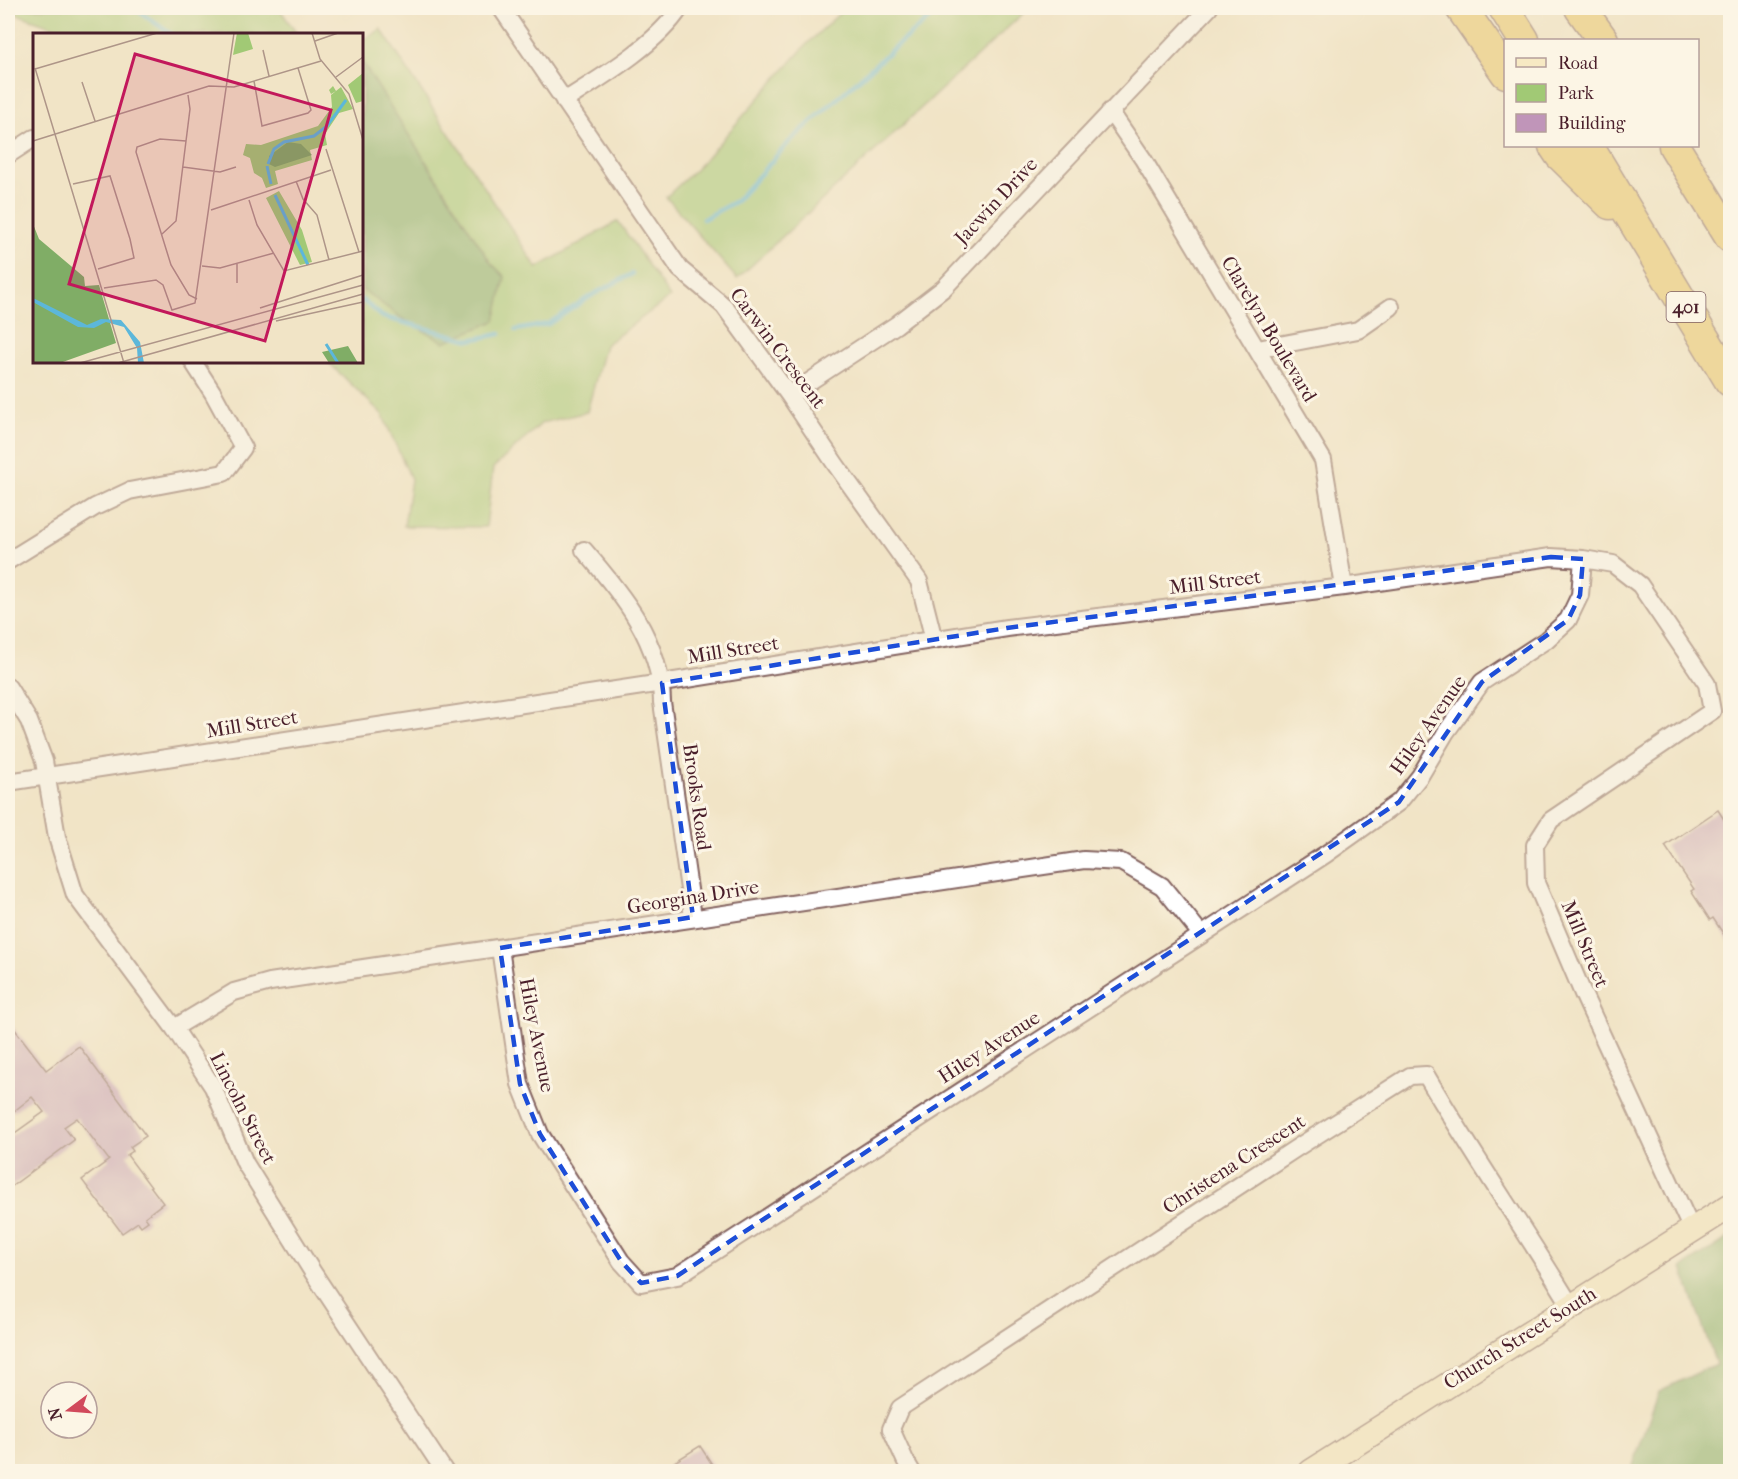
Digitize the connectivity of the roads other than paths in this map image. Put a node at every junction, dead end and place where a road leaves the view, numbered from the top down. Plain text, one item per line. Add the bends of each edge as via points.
1 (501, 8) edge
2 (680, 8) edge
3 (1209, 8) edge
4 (1461, 8) edge
5 (1504, 8) edge
6 (1580, 8) edge
7 (1602, 8) edge
8 (1523, 39) edge
9 (1603, 39) edge
10 (1617, 39) edge
11 (1504, 71) edge
12 (564, 101) junction
13 (1110, 111) junction
14 (33, 139) edge
15 (1555, 147) edge
16 (1589, 147) edge
17 (1675, 147) edge
18 (8, 156) edge
19 (1641, 233) junction
20 (1731, 237) edge
21 (1391, 307) dead end
22 (1258, 349) junction
23 (194, 363) edge
24 (1731, 381) edge
25 (789, 395) junction
26 (584, 550) dead end
27 (1583, 559) junction
28 (8, 561) edge
29 (1344, 587) junction
30 (934, 640) junction
31 (662, 683) junction
32 (8, 687) edge
33 (47, 776) junction
34 (8, 782) edge
35 (693, 917) junction
36 (1201, 934) junction
37 (500, 948) junction
38 (174, 1028) junction
39 (1731, 1206) edge
40 (1692, 1230) junction
41 (1571, 1306) junction
42 (446, 1472) edge
43 (912, 1472) edge
44 (1311, 1472) edge

1 - 12 street, Carwin Crescent
2 - 12 street via 672,20 621,65
3 - 13 street, Jacwin Drive
4 - 11 highway
5 - 8 highway
6 - 9 highway
7 - 10 highway
12 - 25 street, Carwin Crescent via 680,269 724,306
13 - 22 street, Clarelyn Boulevard
13 - 25 street, Jacwin Drive via 944,288 896,325
14 - 18 street
15 - 19 highway
16 - 19 highway, 401
17 - 20 highway
19 - 24 highway, 401
21 - 22 street via 1358,330
22 - 29 street, Clarelyn Boulevard via 1323,460
23 - 28 street via 243,448 224,473 129,491 95,507
25 - 30 street, Carwin Crescent via 919,581
26 - 31 street, Brooks Road via 616,586 637,619 653,650
27 - 29 street, Mill Street via 1551,557
27 - 36 street, Hiley Avenue via 1580,595 1568,620 1546,640 1482,682 1399,802
27 - 40 street, Mill Street via 1613,564 1640,585 1707,684 1712,711 1551,820 1535,845 1536,883
29 - 30 street, Mill Street
30 - 31 street, Mill Street
31 - 33 street, Mill Street
31 - 35 street, Brooks Road
32 - 33 street, Lincoln Street via 29,721
33 - 34 street, Mill Street
33 - 38 street, Lincoln Street via 57,837 75,895
35 - 36 street, Georgina Drive via 1084,860 1121,862 1162,886
35 - 37 street, Georgina Drive
36 - 37 street, Hiley Avenue via 677,1276 641,1283 621,1261 540,1134 520,1084
37 - 38 street, Georgina Drive via 270,982 234,992
38 - 42 street, Lincoln Street via 213,1087 245,1163
39 - 40 main road, Church Street South
40 - 41 main road, Church Street South
41 - 43 street, Christena Crescent via 1426,1075 1410,1076 900,1408 891,1429
41 - 44 main road, Church Street South

